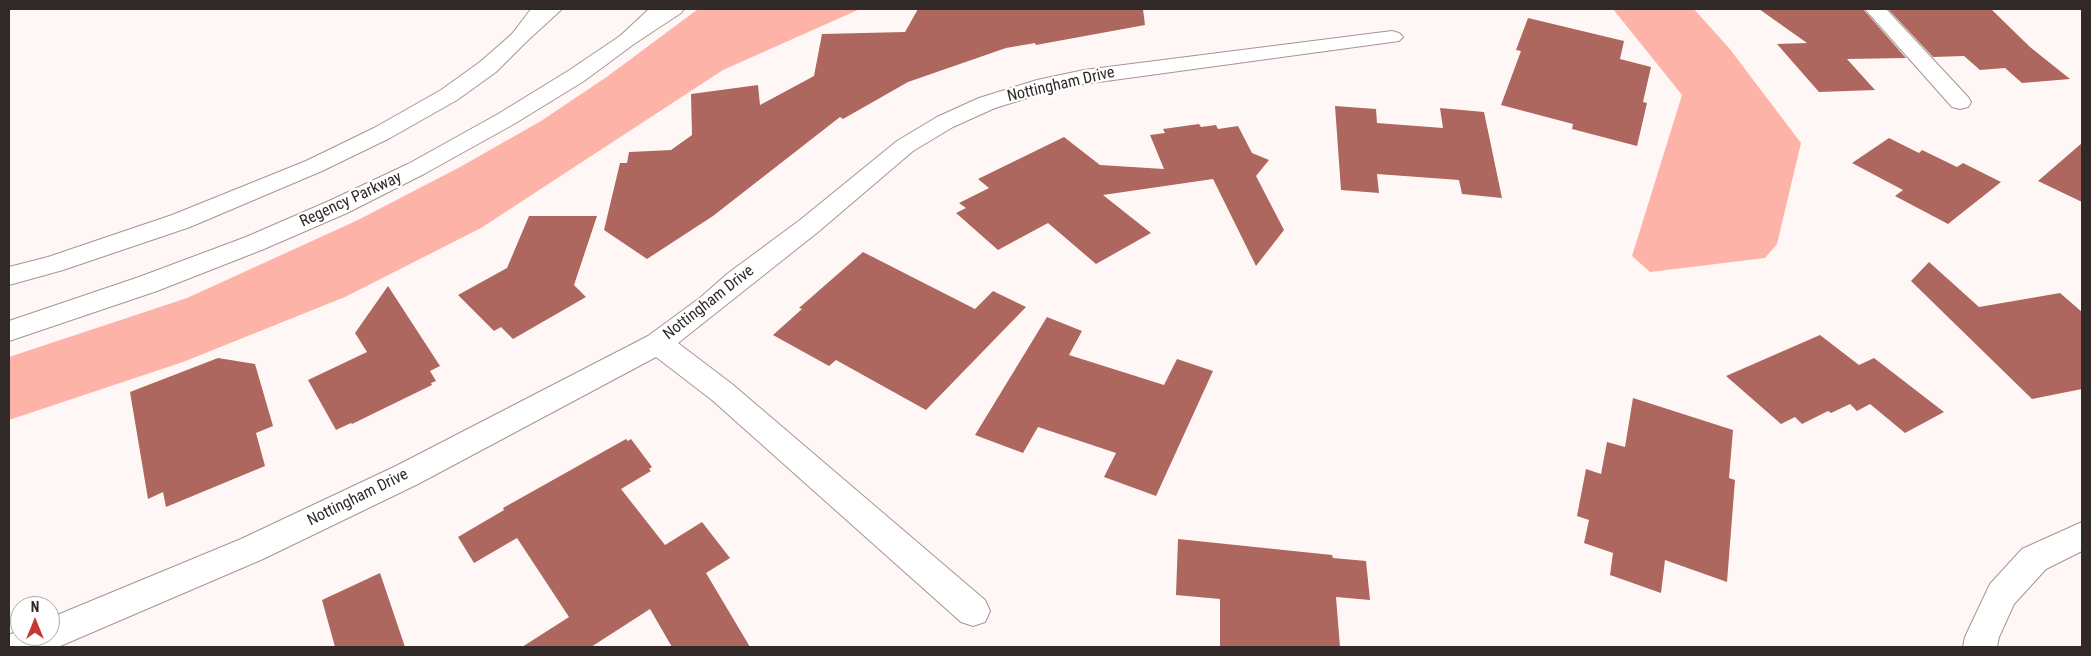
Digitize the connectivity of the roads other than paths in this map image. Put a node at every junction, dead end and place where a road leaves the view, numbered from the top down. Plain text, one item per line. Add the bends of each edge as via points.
1 (542, 9) edge
2 (552, 9) edge
3 (661, 9) edge
4 (674, 9) edge
5 (1876, 9) edge
6 (1392, 37) dead end
7 (519, 38) junction
8 (627, 40) junction
9 (1960, 102) dead end
10 (9, 276) edge
11 (9, 331) edge
12 (658, 343) junction
13 (2082, 536) edge
14 (973, 611) dead end
15 (60, 630) edge
16 (1980, 647) edge

1 - 7 main road
2 - 7 main road
3 - 8 main road, Regency Parkway
4 - 8 main road
5 - 9 main road
6 - 12 main road, Nottingham Drive via 1084,77 987,103 904,146 809,226
7 - 10 main road via 488,67 449,95 314,166 181,221
8 - 11 main road, Regency Parkway via 506,120 338,207 148,284
12 - 14 main road, Nottingham Drive via 722,392
12 - 15 main road, Nottingham Drive via 407,475 252,549
13 - 16 main road via 2034,559 2002,594

